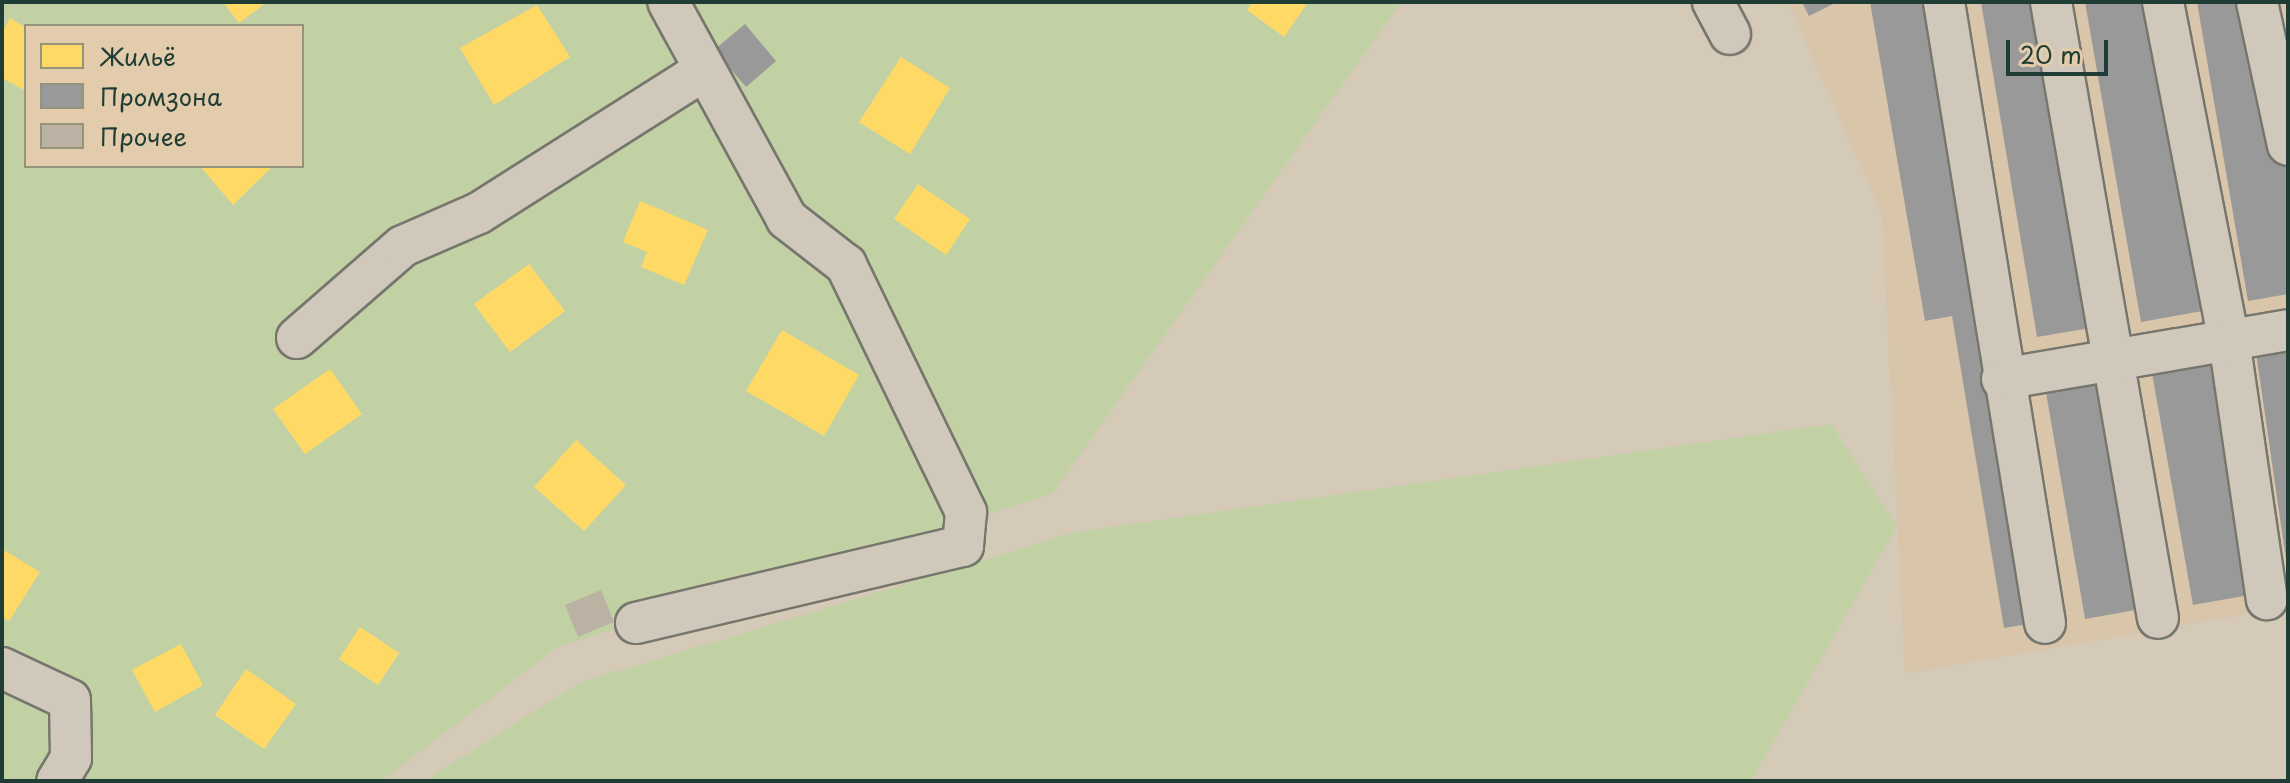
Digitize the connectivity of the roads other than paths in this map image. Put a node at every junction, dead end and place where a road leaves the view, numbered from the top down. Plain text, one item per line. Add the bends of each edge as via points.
1 (668, 2) edge
2 (1944, 2) edge
3 (2051, 2) edge
4 (2163, 2) edge
5 (2257, 2) edge
6 (703, 71) junction
7 (2288, 145) edge
8 (2288, 330) edge
9 (297, 338) dead end
10 (2229, 340) junction
11 (2115, 360) junction
12 (2002, 379) junction
13 (2267, 599) dead end
14 (2158, 618) dead end
15 (636, 623) dead end
16 (2045, 623) dead end
17 (2, 668) edge
18 (57, 781) edge

1 - 6 street
2 - 12 street
3 - 11 street
4 - 10 street
5 - 7 street
6 - 9 street via 479,213 403,246
6 - 15 street via 787,219 846,265 966,512 963,546
8 - 10 street
10 - 11 street
10 - 13 street
11 - 12 street
11 - 14 street
12 - 16 street
17 - 18 street via 70,700 71,758

